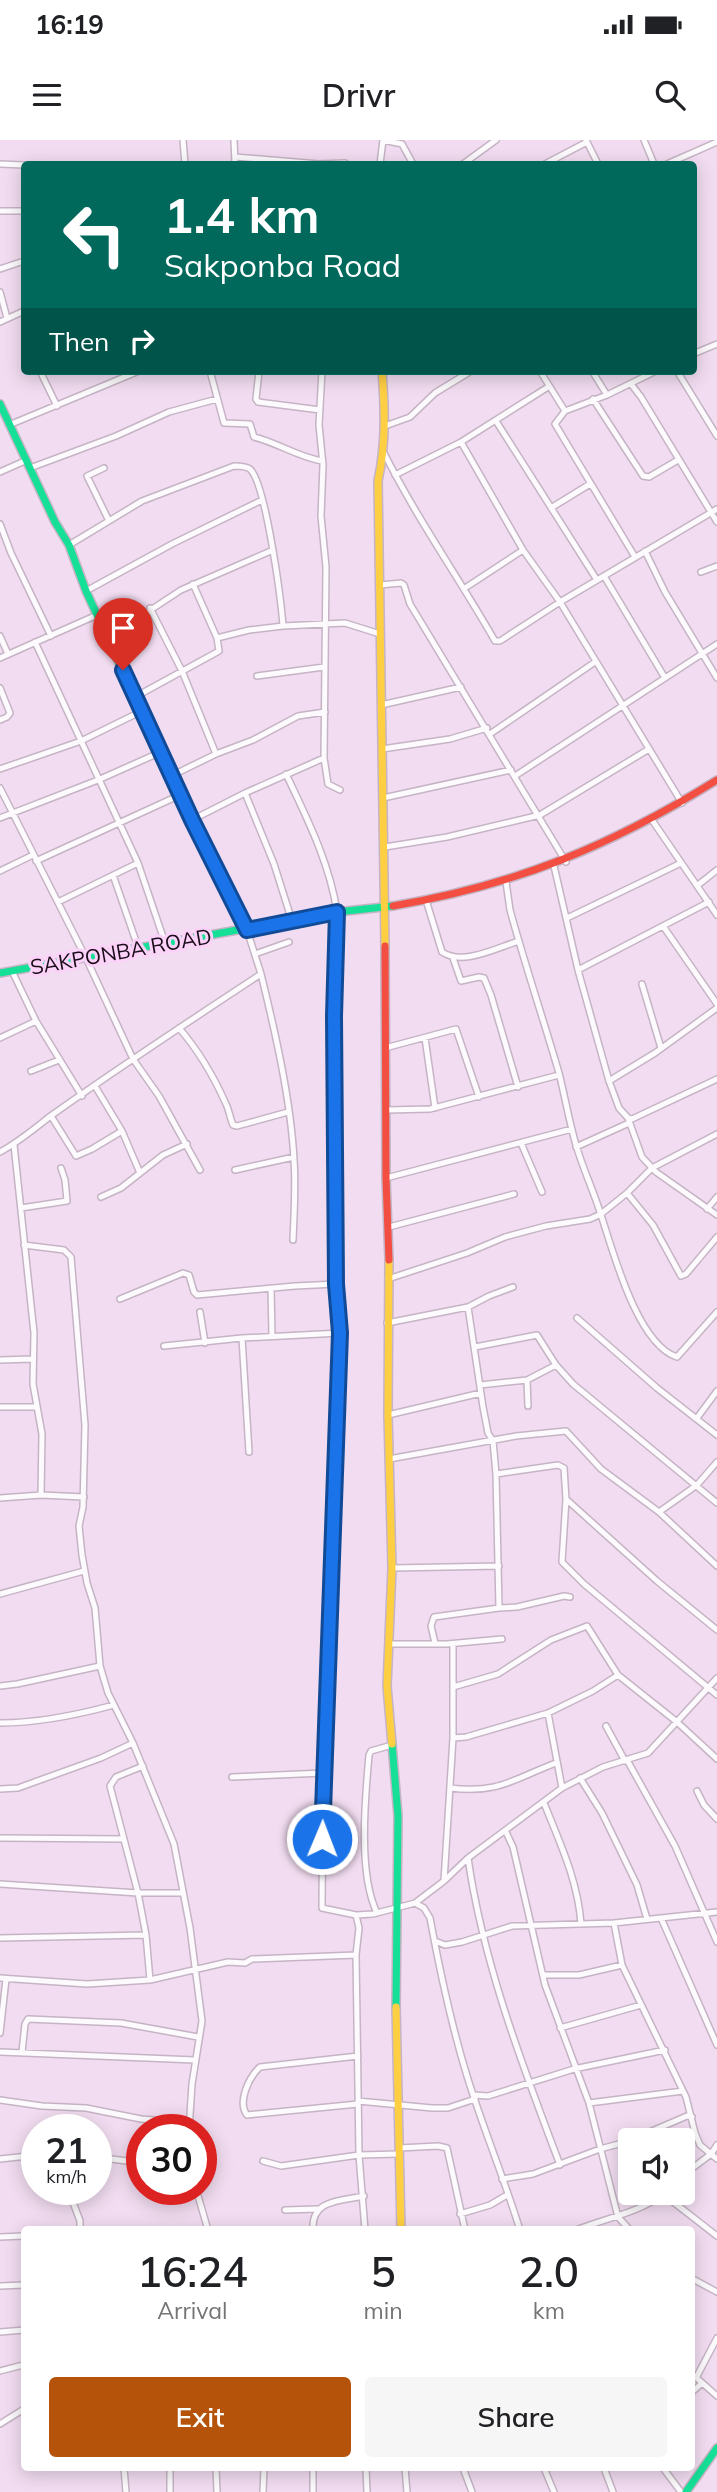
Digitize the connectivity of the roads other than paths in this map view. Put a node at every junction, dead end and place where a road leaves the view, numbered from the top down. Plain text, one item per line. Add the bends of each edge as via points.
1 (183, 140) edge
2 (234, 140) edge
3 (411, 140) edge
4 (496, 140) edge
5 (644, 140) edge
6 (587, 141) edge
7 (717, 142) edge
8 (402, 144) junction
9 (186, 161) edge
10 (235, 161) edge
11 (380, 161) edge
12 (411, 161) edge
13 (467, 161) edge
14 (550, 161) edge
15 (597, 161) edge
16 (653, 161) edge
17 (674, 161) edge
18 (0, 164) edge
19 (21, 165) edge
20 (0, 211) edge
21 (21, 211) edge
22 (21, 262) edge
23 (0, 269) edge
24 (0, 292) edge
25 (21, 312) edge
26 (8, 318) junction
27 (0, 321) edge
28 (714, 346) edge
29 (697, 352) edge
30 (717, 356) edge
31 (42, 375) edge
32 (130, 375) edge
33 (211, 375) edge
34 (259, 375) edge
35 (322, 375) edge
36 (382, 375) edge
37 (464, 375) edge
38 (542, 375) edge
39 (594, 375) edge
40 (638, 375) edge
41 (648, 375) edge
42 (679, 375) edge
43 (640, 379) junction
44 (631, 384) junction
45 (548, 387) junction
46 (607, 395) junction
47 (216, 399) junction
48 (593, 399) junction
49 (0, 404) edge
50 (57, 406) junction
51 (320, 410) junction
52 (565, 411) junction
53 (496, 421) junction
54 (5, 422) edge
55 (385, 426) junction
56 (717, 436) edge
57 (461, 442) junction
58 (384, 453) junction
59 (678, 460) junction
60 (322, 461) junction
61 (28, 464) junction
62 (104, 468) dead end
63 (0, 472) edge
64 (395, 475) junction
65 (590, 484) junction
66 (262, 500) junction
67 (551, 508) junction
68 (715, 511) edge
69 (109, 521) junction
70 (717, 522) edge
71 (0, 524) edge
72 (69, 545) junction
73 (273, 550) junction
74 (523, 550) junction
75 (645, 551) junction
76 (635, 557) junction
77 (717, 566) edge
78 (701, 572) dead end
79 (604, 576) junction
80 (597, 580) junction
81 (193, 584) junction
82 (380, 585) junction
83 (464, 588) junction
84 (86, 591) junction
85 (560, 602) junction
86 (150, 608) junction
87 (97, 615) junction
88 (283, 626) junction
89 (324, 626) junction
90 (380, 634) junction
91 (0, 636) edge
92 (51, 636) junction
93 (108, 638) junction
94 (217, 638) junction
95 (35, 642) junction
96 (717, 644) edge
97 (703, 653) junction
98 (8, 654) junction
99 (0, 658) edge
100 (595, 662) junction
101 (324, 667) junction
102 (182, 671) junction
103 (257, 676) dead end
104 (665, 678) junction
105 (717, 678) edge
106 (461, 687) junction
107 (0, 688) edge
108 (135, 696) junction
109 (381, 705) junction
110 (623, 706) junction
111 (142, 711) junction
112 (326, 712) junction
113 (0, 720) edge
114 (488, 731) junction
115 (81, 741) junction
116 (382, 748) junction
117 (649, 749) junction
118 (161, 752) junction
119 (216, 754) junction
120 (324, 758) junction
121 (0, 769) edge
122 (513, 773) junction
123 (286, 774) junction
124 (172, 776) junction
125 (98, 780) junction
126 (717, 780) edge
127 (0, 788) edge
128 (340, 790) dead end
129 (245, 793) junction
130 (180, 795) junction
131 (383, 798) junction
132 (682, 803) junction
133 (12, 813) junction
134 (540, 815) junction
135 (0, 818) edge
136 (192, 820) junction
137 (652, 820) junction
138 (120, 824) junction
139 (385, 847) junction
140 (35, 858) junction
141 (566, 862) junction
142 (138, 863) junction
143 (681, 863) junction
144 (554, 866) junction
145 (717, 870) edge
146 (0, 871) edge
147 (113, 875) junction
148 (506, 882) junction
149 (698, 885) junction
150 (426, 900) junction
151 (58, 902) junction
152 (709, 902) junction
153 (384, 907) junction
154 (337, 912) junction
155 (717, 915) edge
156 (567, 918) junction
157 (292, 921) junction
158 (663, 926) junction
159 (247, 930) junction
160 (519, 941) junction
161 (289, 942) dead end
162 (165, 943) junction
163 (138, 947) junction
164 (255, 954) junction
165 (86, 958) junction
166 (453, 958) junction
167 (578, 970) junction
168 (12, 971) junction
169 (0, 973) edge
170 (261, 974) junction
171 (642, 984) dead end
172 (717, 1006) edge
173 (36, 1021) junction
174 (179, 1028) junction
175 (0, 1038) edge
176 (425, 1038) junction
177 (664, 1045) junction
178 (385, 1048) junction
179 (133, 1059) junction
180 (59, 1060) junction
181 (30, 1071) dead end
182 (559, 1075) junction
183 (717, 1079) edge
184 (609, 1080) junction
185 (95, 1086) junction
186 (518, 1087) junction
187 (82, 1096) junction
188 (479, 1097) junction
189 (435, 1108) junction
190 (386, 1110) junction
191 (288, 1112) junction
192 (51, 1116) junction
193 (629, 1120) junction
194 (572, 1129) junction
195 (122, 1131) junction
196 (717, 1134) edge
197 (521, 1143) junction
198 (14, 1144) junction
199 (187, 1144) junction
200 (576, 1147) junction
201 (0, 1152) edge
202 (294, 1157) junction
203 (61, 1168) dead end
204 (652, 1168) junction
205 (201, 1170) dead end
206 (235, 1170) dead end
207 (140, 1173) junction
208 (386, 1178) junction
209 (542, 1192) dead end
210 (627, 1193) junction
211 (514, 1194) dead end
212 (101, 1197) dead end
213 (717, 1197) edge
214 (21, 1208) junction
215 (707, 1209) junction
216 (601, 1214) junction
217 (717, 1215) edge
218 (389, 1227) junction
219 (717, 1237) edge
220 (293, 1240) dead end
221 (24, 1245) junction
222 (388, 1279) junction
223 (336, 1284) junction
224 (513, 1287) dead end
225 (271, 1288) junction
226 (120, 1299) dead end
227 (468, 1307) junction
228 (200, 1312) dead end
229 (717, 1312) edge
230 (577, 1318) dead end
231 (387, 1323) junction
232 (340, 1333) junction
233 (272, 1336) junction
234 (242, 1338) junction
235 (205, 1343) junction
236 (164, 1346) dead end
237 (475, 1347) junction
238 (32, 1359) junction
239 (0, 1360) edge
240 (556, 1365) junction
241 (527, 1380) junction
242 (480, 1385) junction
243 (717, 1391) edge
244 (481, 1393) junction
245 (528, 1406) dead end
246 (0, 1407) edge
247 (37, 1407) junction
248 (387, 1415) junction
249 (697, 1418) junction
250 (717, 1435) edge
251 (493, 1441) junction
252 (249, 1452) dead end
253 (389, 1459) junction
254 (717, 1462) edge
255 (496, 1474) junction
256 (697, 1485) junction
257 (41, 1495) junction
258 (84, 1496) junction
259 (0, 1498) edge
260 (566, 1499) junction
261 (717, 1503) edge
262 (659, 1512) junction
263 (499, 1566) junction
264 (717, 1566) edge
265 (392, 1567) junction
266 (84, 1571) junction
267 (0, 1594) edge
268 (570, 1597) dead end
269 (499, 1608) junction
270 (717, 1630) edge
271 (502, 1639) dead end
272 (435, 1643) junction
273 (389, 1644) junction
274 (453, 1644) junction
275 (100, 1666) junction
276 (618, 1675) junction
277 (717, 1678) edge
278 (455, 1684) junction
279 (0, 1685) edge
280 (708, 1687) junction
281 (717, 1695) edge
282 (114, 1705) junction
283 (548, 1713) junction
284 (677, 1722) junction
285 (0, 1723) edge
286 (606, 1726) dead end
287 (453, 1738) junction
288 (133, 1742) junction
289 (392, 1745) junction
290 (717, 1759) edge
291 (626, 1760) junction
292 (556, 1763) junction
293 (143, 1766) junction
294 (323, 1773) junction
295 (232, 1777) dead end
296 (580, 1778) junction
297 (450, 1788) junction
298 (562, 1788) junction
299 (0, 1789) edge
300 (697, 1791) dead end
301 (544, 1803) junction
302 (717, 1819) edge
303 (506, 1832) junction
304 (0, 1838) edge
305 (124, 1839) junction
306 (468, 1858) junction
307 (444, 1869) junction
308 (454, 1871) junction
309 (444, 1881) junction
310 (0, 1884) edge
311 (138, 1893) junction
312 (183, 1893) junction
313 (423, 1898) junction
314 (415, 1903) junction
315 (397, 1908) junction
316 (424, 1908) junction
317 (717, 1912) edge
318 (377, 1913) junction
319 (705, 1914) junction
320 (356, 1915) junction
321 (661, 1918) junction
322 (647, 1919) junction
323 (614, 1923) junction
324 (581, 1924) junction
325 (532, 1925) junction
326 (146, 1935) junction
327 (484, 1935) junction
328 (0, 1938) edge
329 (435, 1941) junction
330 (717, 1942) edge
331 (356, 1955) junction
332 (622, 1965) junction
333 (196, 1970) junction
334 (543, 1975) junction
335 (3, 1978) edge
336 (150, 1980) junction
337 (641, 2005) junction
338 (561, 2028) junction
339 (0, 2032) edge
340 (198, 2037) junction
341 (717, 2045) edge
342 (665, 2050) junction
343 (0, 2052) edge
344 (22, 2052) junction
345 (358, 2056) junction
346 (195, 2060) junction
347 (574, 2069) junction
348 (529, 2085) junction
349 (683, 2091) junction
350 (475, 2097) junction
351 (0, 2100) edge
352 (358, 2102) junction
353 (589, 2103) junction
354 (397, 2105) junction
355 (191, 2114) edge
356 (126, 2116) edge
357 (692, 2117) junction
358 (660, 2128) edge
359 (618, 2144) edge
360 (717, 2145) edge
361 (600, 2149) junction
362 (399, 2151) junction
363 (711, 2154) junction
364 (359, 2155) junction
365 (21, 2157) edge
366 (0, 2159) edge
367 (717, 2159) edge
368 (263, 2161) dead end
369 (560, 2165) junction
370 (695, 2166) edge
371 (502, 2179) junction
372 (508, 2195) junction
373 (363, 2196) junction
374 (74, 2205) edge
375 (201, 2205) edge
376 (647, 2205) edge
377 (679, 2205) edge
378 (318, 2209) junction
379 (285, 2210) dead end
380 (460, 2214) junction
381 (618, 2217) junction
382 (80, 2226) edge
383 (207, 2226) edge
384 (313, 2226) edge
385 (365, 2226) edge
386 (401, 2226) edge
387 (464, 2226) edge
388 (519, 2226) edge
389 (587, 2226) edge
390 (626, 2226) edge
391 (21, 2236) edge
392 (717, 2236) edge
393 (0, 2237) edge
394 (695, 2281) edge
395 (0, 2286) edge
396 (21, 2286) edge
397 (717, 2292) edge
398 (21, 2330) edge
399 (0, 2333) edge
400 (717, 2338) edge
401 (21, 2366) edge
402 (0, 2371) edge
403 (695, 2373) edge
404 (695, 2376) edge
405 (702, 2384) junction
406 (695, 2390) edge
407 (717, 2396) edge
408 (21, 2411) edge
409 (0, 2424) edge
410 (717, 2448) edge
411 (124, 2471) edge
412 (170, 2471) edge
413 (216, 2471) edge
414 (264, 2471) edge
415 (313, 2471) edge
416 (366, 2471) edge
417 (405, 2471) edge
418 (464, 2471) edge
419 (545, 2471) edge
420 (605, 2471) edge
421 (666, 2471) edge
422 (127, 2492) edge
423 (170, 2492) edge
424 (217, 2492) edge
425 (263, 2492) edge
426 (313, 2492) edge
427 (367, 2492) edge
428 (407, 2492) edge
429 (472, 2492) edge
430 (554, 2492) edge
431 (613, 2492) edge
432 (683, 2492) edge

1 - 9 street
2 - 10 street
3 - 8 street
4 - 13 street
5 - 16 street
6 - 14 street
6 - 15 street
7 - 17 street
8 - 11 street via 383,140
8 - 12 street
18 - 19 street
20 - 21 street
22 - 23 street
24 - 26 street
25 - 26 street
26 - 27 street
28 - 29 street
28 - 30 street
31 - 50 street
32 - 50 street
33 - 47 street
34 - 51 street via 258,402
35 - 51 street
36 - 55 street
37 - 55 street via 406,419
38 - 45 street
39 - 46 street
40 - 43 street
41 - 43 street
42 - 56 street
43 - 44 street
44 - 46 street
44 - 59 street
45 - 52 street
45 - 53 street
46 - 48 street
47 - 60 street via 223,423 250,424 254,437
47 - 61 street
48 - 52 street
48 - 59 street via 643,476
49 - 54 street
50 - 54 street
51 - 60 street
52 - 65 street via 555,428
53 - 57 street
53 - 67 street
54 - 61 street
55 - 58 street
57 - 64 street
57 - 74 street
58 - 64 street
58 - 82 street via 377,481
59 - 68 street
60 - 89 street
61 - 63 street
61 - 72 street
62 - 69 street via 87,476
64 - 83 street
65 - 67 street
65 - 76 street
66 - 69 street via 250,469 234,466 142,501
66 - 73 street
66 - 84 street
67 - 80 street
68 - 70 street
68 - 75 street
69 - 72 street
71 - 92 street
72 - 84 street
73 - 81 street
73 - 88 street
74 - 83 street
74 - 85 street
75 - 76 street
75 - 97 street
76 - 79 street
77 - 78 street
79 - 80 street
79 - 104 street
80 - 85 street
81 - 86 street
81 - 94 street
82 - 90 street
82 - 106 street via 404,585 410,604
83 - 85 street via 497,642
84 - 87 street
85 - 100 street
86 - 93 street
86 - 102 street
87 - 92 street
87 - 93 street
88 - 89 street
88 - 94 street
89 - 90 street via 354,624
89 - 101 street
90 - 109 street
91 - 98 street
92 - 95 street
93 - 108 street
94 - 102 street via 219,651
95 - 98 street
95 - 115 street
96 - 97 street
97 - 104 street
97 - 105 street
98 - 99 street
100 - 110 street
100 - 114 street
101 - 103 street
101 - 112 street
102 - 108 street
102 - 119 street
104 - 110 street
106 - 109 street
106 - 114 street
107 - 113 street via 10,713
108 - 111 street
109 - 116 street
110 - 117 street
110 - 122 street
111 - 115 street
111 - 118 street
112 - 119 street via 298,716
112 - 120 street
114 - 116 street
114 - 122 street
115 - 121 street
115 - 125 street
116 - 131 street
117 - 132 street
117 - 134 street
118 - 124 street
118 - 125 street
119 - 124 street
120 - 123 street
120 - 128 street via 328,784
122 - 131 street
122 - 134 street
123 - 129 street
123 - 154 street via 321,854
124 - 130 street
125 - 133 street
125 - 138 street
126 - 132 street, SAKPONBA ROAD
127 - 133 street
129 - 136 street
129 - 157 street
130 - 136 street
130 - 138 street
131 - 139 street
132 - 137 street, SAKPONBA ROAD
133 - 135 street
133 - 140 street
134 - 139 street
134 - 141 street
136 - 159 street
137 - 141 street, SAKPONBA ROAD
137 - 143 street
138 - 140 street
138 - 142 street
139 - 153 street
140 - 146 street
140 - 151 street
141 - 144 street, SAKPONBA ROAD
142 - 147 street
142 - 162 street
143 - 149 street
143 - 156 street
144 - 148 street, SAKPONBA ROAD
144 - 156 street
145 - 149 street
147 - 151 street
147 - 163 street
148 - 150 street, SAKPONBA ROAD
148 - 160 street
149 - 152 street
150 - 153 street, SAKPONBA ROAD
150 - 166 street via 442,952
151 - 165 street
152 - 155 street
152 - 158 street
153 - 154 street, SAKPONBA ROAD
153 - 178 street
154 - 157 street, SAKPONBA ROAD
154 - 223 street
156 - 167 street
157 - 159 street, SAKPONBA ROAD
158 - 167 street
158 - 172 street
159 - 162 street, SAKPONBA ROAD
159 - 164 street
160 - 166 street
160 - 182 street
161 - 164 street
162 - 163 street, SAKPONBA ROAD
163 - 165 street, SAKPONBA ROAD
164 - 170 street
165 - 168 street, SAKPONBA ROAD
165 - 179 street
166 - 186 street via 461,981 484,978
167 - 184 street
168 - 169 street, SAKPONBA ROAD
168 - 173 street
170 - 174 street
170 - 191 street
171 - 177 street
172 - 177 street
173 - 175 street
173 - 180 street
174 - 179 street
174 - 191 street via 213,1077 233,1125
176 - 178 street
176 - 188 street via 456,1030
176 - 189 street
177 - 184 street
178 - 190 street
179 - 185 street
179 - 199 street
180 - 181 street
180 - 187 street
182 - 186 street
182 - 194 street
183 - 193 street
184 - 193 street via 618,1108
185 - 187 street
185 - 195 street
186 - 188 street
187 - 192 street
188 - 189 street
189 - 190 street
190 - 208 street
191 - 202 street
192 - 195 street via 76,1156
192 - 198 street
193 - 200 street
193 - 204 street via 642,1157
194 - 197 street
194 - 200 street
195 - 207 street
196 - 204 street
197 - 208 street
197 - 209 street
198 - 201 street
198 - 214 street
199 - 205 street
199 - 207 street
200 - 216 street
202 - 206 street
202 - 220 street
203 - 214 street via 67,1201
204 - 210 street
204 - 215 street
207 - 212 street
208 - 218 street
210 - 216 street
210 - 219 street via 653,1225 681,1276
211 - 218 street
213 - 215 street
214 - 221 street
215 - 217 street
216 - 222 street via 505,1237
216 - 229 street via 632,1302 652,1337 671,1355 682,1354
218 - 222 street
221 - 238 street via 34,1333
221 - 258 street via 64,1250 71,1257 85,1425
222 - 231 street
223 - 225 street
223 - 232 street
224 - 227 street
225 - 226 street via 197,1295 189,1275 183,1273
225 - 233 street
227 - 231 street
227 - 237 street
228 - 235 street
230 - 249 street
231 - 248 street
232 - 233 street
232 - 294 street
233 - 234 street
234 - 235 street
234 - 252 street
235 - 236 street
237 - 240 street via 537,1335
237 - 242 street
238 - 239 street
238 - 247 street
240 - 241 street
240 - 256 street
241 - 242 street
241 - 245 street
242 - 244 street
243 - 249 street
244 - 248 street
244 - 251 street
246 - 247 street
247 - 257 street via 42,1434
248 - 253 street
249 - 250 street
251 - 253 street
251 - 255 street
251 - 262 street via 566,1431 601,1469
253 - 265 street
254 - 256 street
255 - 260 street via 561,1465 566,1472
255 - 263 street
256 - 261 street
256 - 262 street
257 - 258 street
257 - 259 street
258 - 266 street via 79,1526
260 - 270 street
260 - 280 street via 562,1562
262 - 264 street
263 - 265 street
263 - 269 street
265 - 273 street
266 - 267 street
266 - 275 street via 95,1608
268 - 269 street
269 - 272 street via 434,1617
271 - 274 street
272 - 273 street
272 - 274 street
273 - 289 street
274 - 278 street
275 - 279 street
275 - 282 street
276 - 278 street via 590,1629 583,1626 551,1640 498,1674
276 - 283 street
276 - 284 street
277 - 280 street
278 - 287 street
280 - 281 street
280 - 284 street
282 - 285 street
282 - 288 street
283 - 287 street
283 - 292 street
284 - 290 street
284 - 291 street via 648,1753
286 - 291 street
287 - 297 street
288 - 293 street
288 - 299 street via 18,1788
289 - 315 street via 398,1816
289 - 318 street via 369,1755 367,1885
291 - 296 street
291 - 319 street via 675,1846
292 - 297 street via 499,1787 476,1791
292 - 298 street
293 - 305 street via 116,1777 110,1786
293 - 312 street via 174,1844
294 - 295 street
294 - 320 street via 320,1903 326,1910
296 - 298 street
296 - 322 street via 637,1885
297 - 307 street
298 - 301 street
300 - 302 street
301 - 303 street
301 - 324 street via 573,1877
303 - 306 street
303 - 325 street
304 - 305 street
305 - 311 street
306 - 308 street
306 - 327 street
307 - 308 street
307 - 309 street
308 - 309 street
309 - 313 street
310 - 311 street
311 - 312 street
311 - 326 street
312 - 333 street
313 - 314 street
313 - 316 street
314 - 315 street
314 - 316 street
315 - 318 street
315 - 354 street
316 - 329 street
317 - 319 street
318 - 320 street
319 - 321 street
319 - 330 street
320 - 331 street
321 - 322 street
321 - 341 street
322 - 323 street
323 - 324 street
323 - 332 street
324 - 325 street
325 - 327 street
325 - 334 street
326 - 328 street
326 - 336 street
327 - 329 street via 444,1945
327 - 348 street
329 - 350 street via 451,2021
331 - 333 street via 252,1959
331 - 345 street
332 - 334 street via 579,1975
332 - 337 street
333 - 336 street
333 - 340 street via 202,2021
334 - 338 street
335 - 336 street via 87,1984
335 - 339 street
337 - 338 street
337 - 342 street
338 - 347 street
340 - 344 street via 121,2023 28,2019
340 - 346 street
342 - 347 street
342 - 349 street
343 - 344 street
344 - 346 street
345 - 352 street
345 - 352 street via 260,2067 250,2080 243,2109 247,2115
346 - 355 street
347 - 348 street
347 - 353 street
348 - 350 street
348 - 369 street
349 - 353 street
349 - 357 street
350 - 354 street via 447,2108
350 - 371 street
351 - 356 street
352 - 354 street
352 - 364 street
353 - 361 street
354 - 362 street
357 - 358 street
357 - 363 street via 700,2146
359 - 361 street
360 - 363 street
361 - 369 street
361 - 381 street
362 - 364 street
362 - 380 street via 447,2148
362 - 386 street
363 - 367 street
363 - 370 street
364 - 368 street via 282,2166
364 - 373 street
365 - 366 street
369 - 371 street
371 - 372 street
372 - 380 street
372 - 388 street
373 - 378 street
373 - 385 street
374 - 382 street
375 - 383 street
376 - 381 street
377 - 392 street
378 - 379 street
378 - 384 street
380 - 387 street
381 - 389 street
381 - 390 street
391 - 393 street
394 - 397 street
395 - 396 street
398 - 399 street
400 - 403 street
401 - 402 street
404 - 405 street
405 - 406 street
405 - 407 street
408 - 409 street
410 - 432 street
411 - 422 street
412 - 423 street
413 - 424 street
414 - 425 street
415 - 426 street
416 - 427 street
417 - 428 street
418 - 429 street
419 - 430 street
420 - 431 street
421 - 432 street

